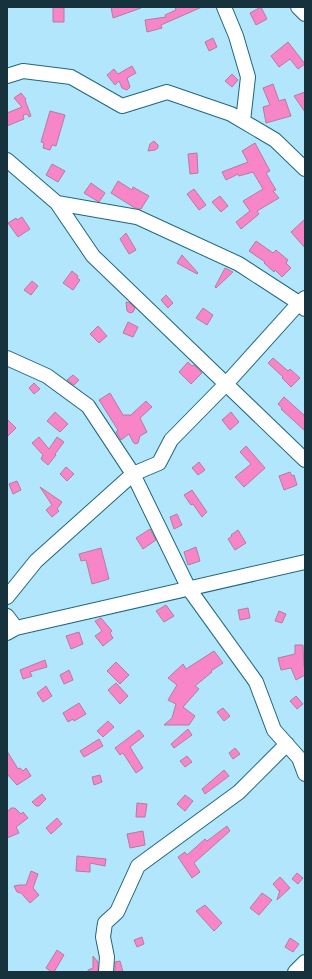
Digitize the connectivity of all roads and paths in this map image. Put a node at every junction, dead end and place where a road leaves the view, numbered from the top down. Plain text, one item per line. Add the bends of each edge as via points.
1 (224, 7) edge
2 (298, 7) edge
3 (305, 14) edge
4 (7, 76) edge
5 (243, 121) junction
6 (7, 160) edge
7 (305, 169) edge
8 (57, 204) junction
9 (303, 303) edge
10 (7, 358) edge
11 (226, 384) junction
12 (305, 460) edge
13 (133, 474) junction
14 (305, 562) edge
15 (189, 589) junction
16 (7, 597) edge
17 (7, 616) edge
18 (12, 631) edge
19 (287, 744) junction
20 (305, 774) edge
21 (305, 962) edge
22 (106, 972) edge
23 (296, 972) edge

1 - 5 street via 248,77
2 - 3 street
4 - 5 street via 22,71 71,78 122,106 167,92 231,114
5 - 7 street via 275,140
6 - 8 street
8 - 9 street via 137,218 239,264
8 - 11 street via 93,256
9 - 11 street
10 - 13 street via 47,376 88,406
11 - 12 street
11 - 13 street via 172,440 159,463
13 - 15 street
13 - 16 street via 36,561
14 - 15 street
15 - 18 street
15 - 19 street via 256,682 274,730
17 - 18 street
19 - 20 street via 300,758
19 - 22 street via 239,792 138,866 117,912 105,924 103,937 107,957
21 - 23 street

